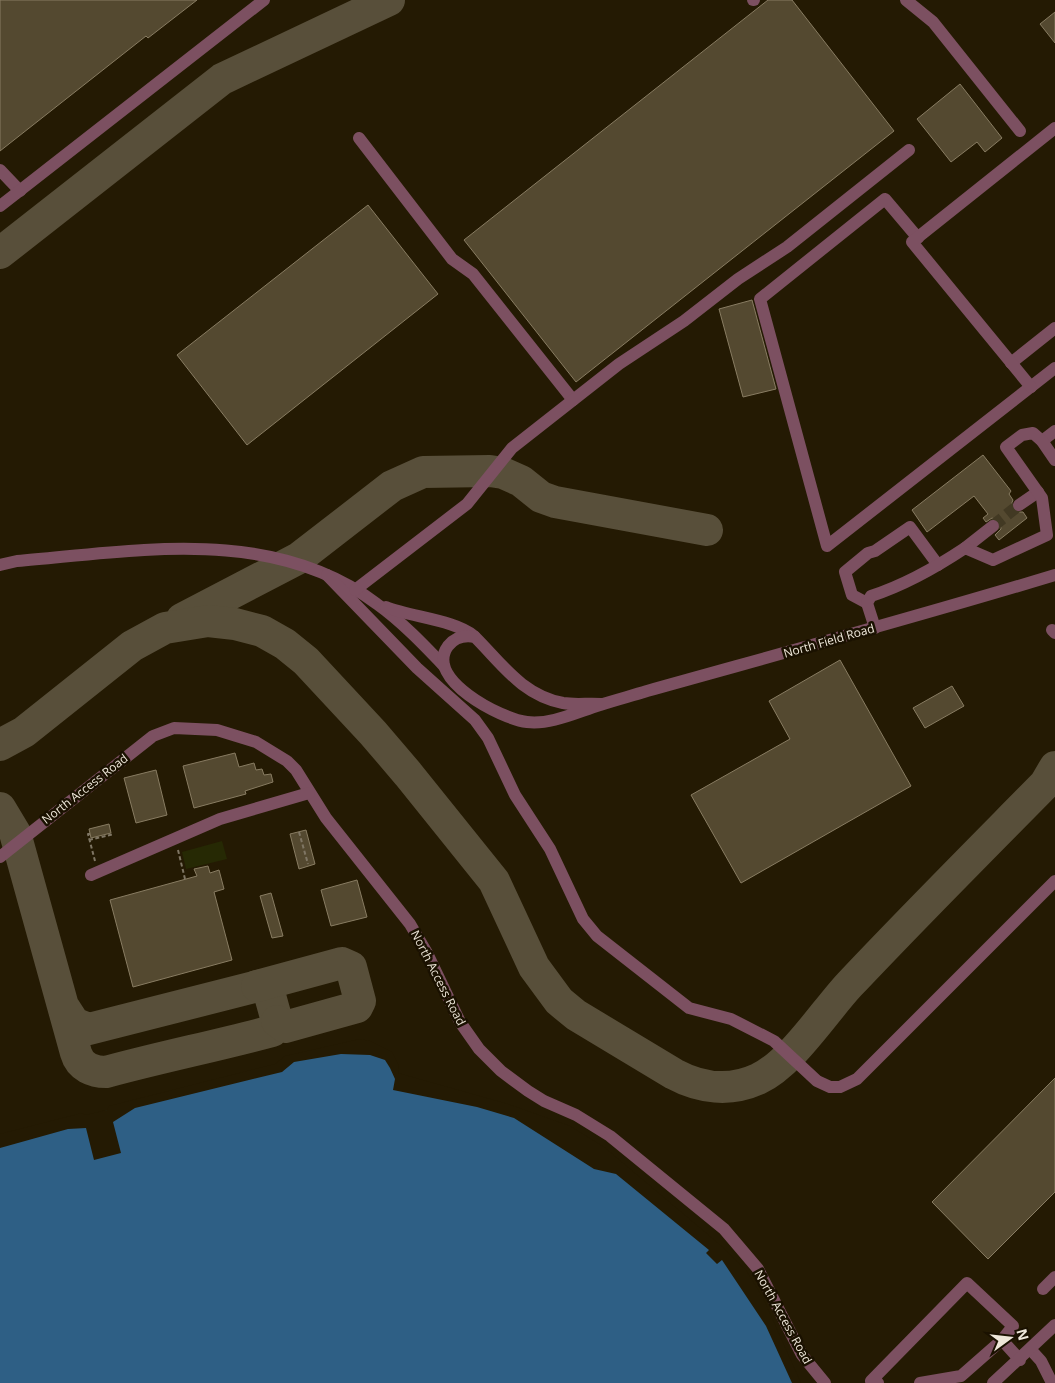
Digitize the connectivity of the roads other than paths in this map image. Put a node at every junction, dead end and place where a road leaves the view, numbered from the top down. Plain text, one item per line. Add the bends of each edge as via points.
1 (264, 0) edge
2 (906, 0) edge
3 (1055, 128) edge
4 (1020, 131) dead end
5 (359, 138) dead end
6 (909, 150) dead end
7 (0, 170) edge
8 (20, 191) junction
9 (0, 206) edge
10 (915, 240) junction
11 (1055, 328) edge
12 (1012, 363) junction
13 (1055, 368) edge
14 (1031, 387) junction
15 (573, 400) junction
16 (1055, 431) edge
17 (1042, 441) junction
18 (1055, 460) edge
19 (1038, 492) junction
20 (1019, 505) tunnel mouth
21 (993, 526) tunnel mouth
22 (965, 548) junction
23 (0, 565) edge
24 (938, 566) junction
25 (327, 575) junction
26 (1055, 575) edge
27 (355, 590) junction
28 (867, 603) junction
29 (377, 604) junction
30 (876, 628) junction
31 (475, 637) junction
32 (444, 666) junction
33 (602, 704) junction
34 (309, 793) junction
35 (0, 857) edge
36 (94, 874) road end
37 (1055, 881) edge
38 (1055, 1277) edge
39 (1043, 1289) dead end
40 (1055, 1326) edge
41 (1002, 1340) junction
42 (1031, 1350) junction
43 (1020, 1360) junction
44 (825, 1383) edge
45 (878, 1383) edge
46 (920, 1383) edge
47 (993, 1383) edge
48 (1052, 1383) edge

1 - 8 street
2 - 4 street via 933,22
3 - 10 street
5 - 15 street via 452,260 473,274
6 - 15 street via 787,247 619,364
7 - 8 street
8 - 9 street
10 - 12 street
10 - 14 street via 885,199 760,299 827,546
11 - 12 street
12 - 14 street
13 - 14 street
15 - 27 street via 512,448 467,504
16 - 17 street
17 - 18 street
17 - 19 street via 1033,433 1022,434 1006,447
19 - 20 street
19 - 22 street via 1042,498 1048,535 993,560
21 - 22 street
22 - 24 street
23 - 25 street via 115,552 209,548 274,558
24 - 28 street via 898,588 871,596
24 - 28 street via 910,528 875,551 868,552 845,572 852,595
25 - 27 street
25 - 37 street via 417,668 475,720 488,738 515,795 550,849 583,919 597,936 689,1008 724,1016 774,1041 810,1076 830,1087 840,1087 857,1079
26 - 30 street, North Field Road
27 - 29 street
28 - 30 street
29 - 31 street via 402,614 458,627
29 - 32 street, North Field Road
30 - 33 street, North Field Road
31 - 32 street via 461,636 451,642 444,653
31 - 33 street, North Field Road via 520,685 564,703
32 - 33 street, North Field Road via 453,681 506,718 528,723 556,720
34 - 35 street, North Access Road via 287,761 256,742 217,730 174,728 153,736
34 - 36 street via 220,819
34 - 44 street, North Access Road via 415,931 460,1022 479,1049 528,1091 610,1136 724,1229 758,1269 802,1355
38 - 39 street
40 - 42 street
41 - 43 street
41 - 45 street via 1013,1326 967,1283 870,1382
41 - 46 street via 961,1376
42 - 43 street
42 - 48 street via 1041,1361
43 - 47 street

